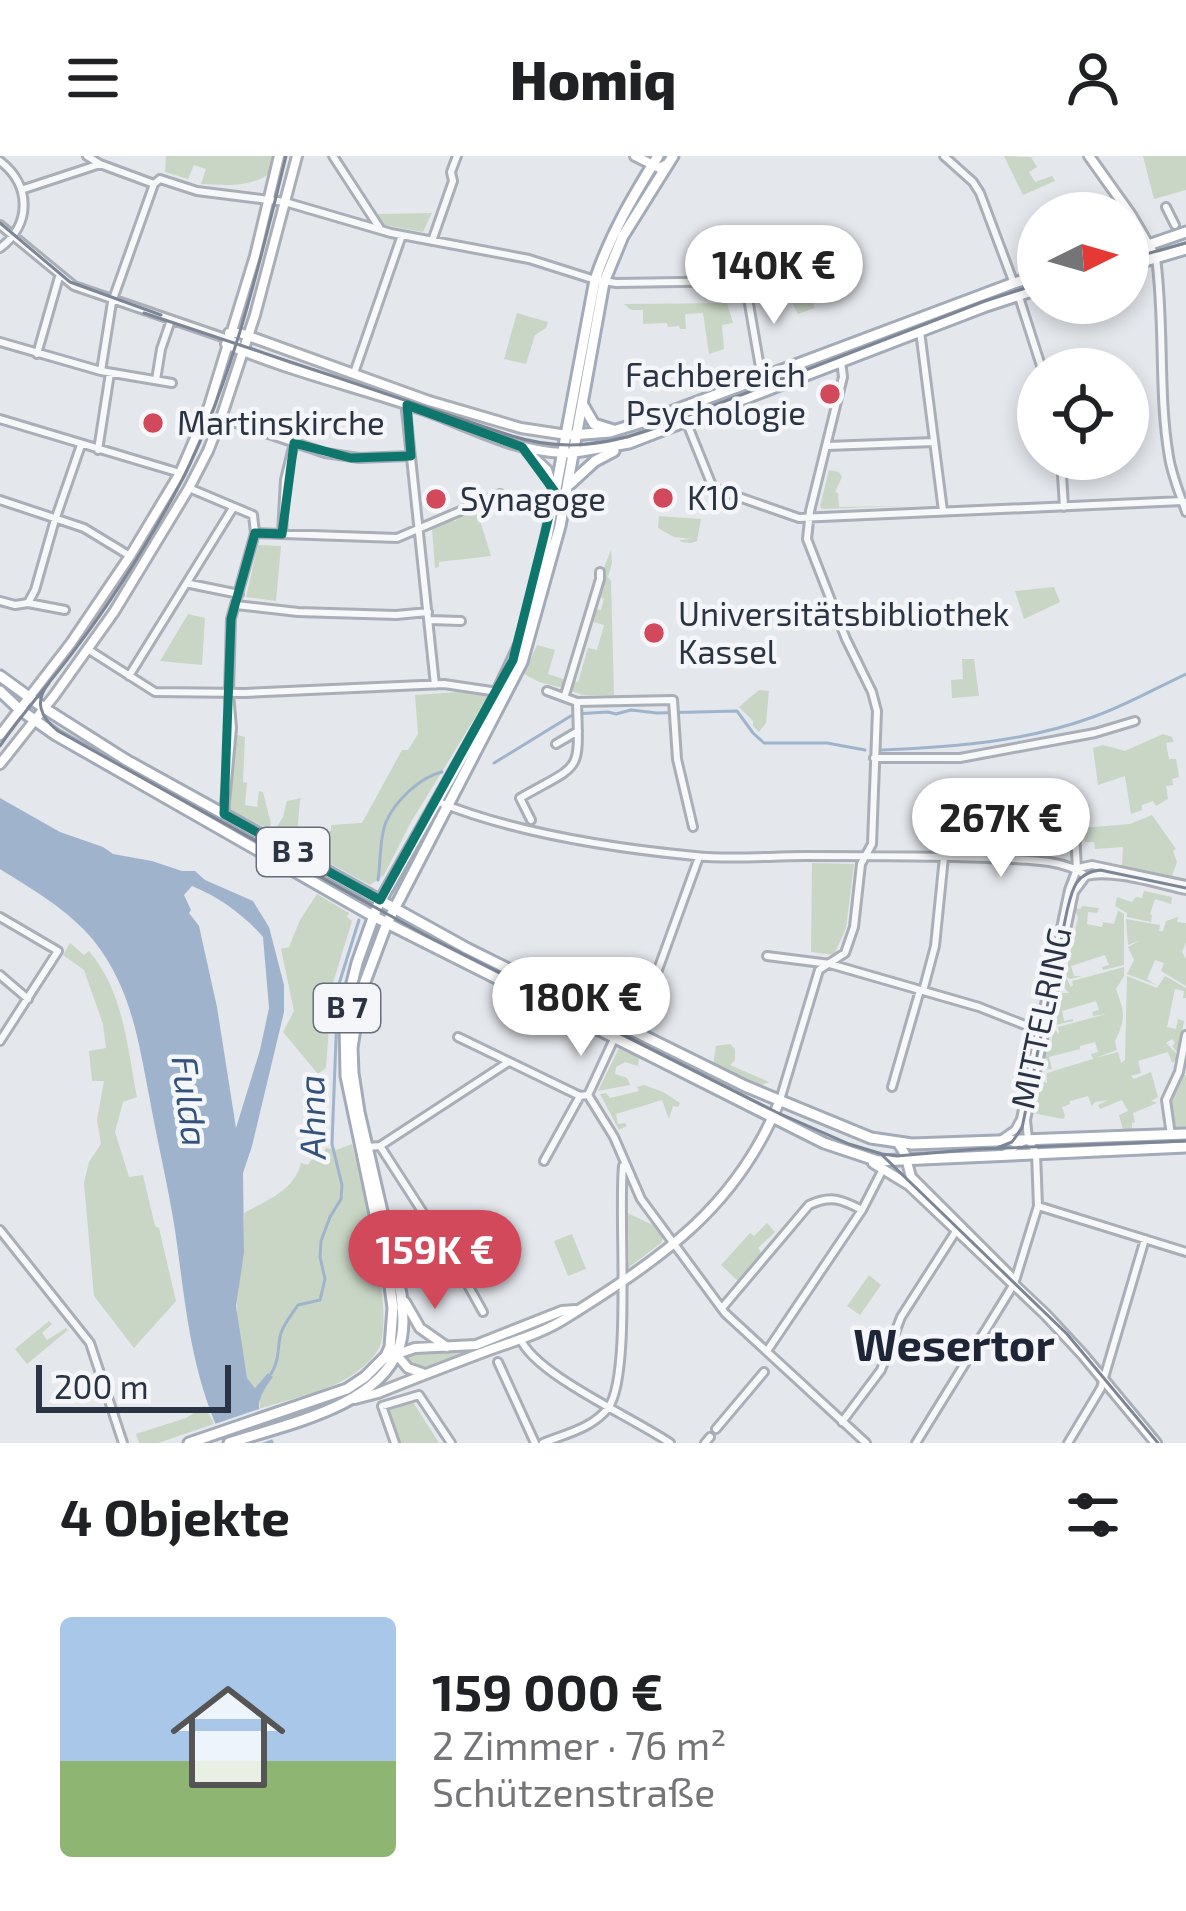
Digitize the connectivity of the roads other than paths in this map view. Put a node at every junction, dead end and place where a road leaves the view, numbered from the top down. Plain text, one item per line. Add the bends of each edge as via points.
1 (87, 156) edge
2 (279, 156) edge
3 (297, 156) edge
4 (333, 156) edge
5 (457, 156) edge
6 (638, 156) edge
7 (944, 156) edge
8 (1089, 156) edge
9 (0, 161) edge
10 (100, 164) junction
11 (661, 164) edge
12 (154, 184) junction
13 (22, 189) junction
14 (269, 199) junction
15 (286, 202) junction
16 (1166, 207) dead end
17 (0, 225) edge
18 (1174, 225) dead end
19 (381, 230) junction
20 (1186, 232) edge
21 (402, 236) junction
22 (13, 237) junction
23 (432, 241) junction
24 (1150, 244) junction
25 (0, 248) edge
26 (1186, 249) edge
27 (1156, 258) junction
28 (1149, 260) edge
29 (59, 276) junction
30 (599, 281) junction
31 (1016, 289) junction
32 (113, 300) junction
33 (172, 320) junction
34 (920, 331) junction
35 (248, 336) junction
36 (0, 342) edge
37 (233, 342) junction
38 (1035, 348) edge
39 (37, 354) junction
40 (841, 361) junction
41 (100, 371) junction
42 (110, 373) junction
43 (354, 373) junction
44 (762, 379) junction
45 (156, 380) junction
46 (172, 383) dead end
47 (407, 405) junction
48 (583, 405) junction
49 (570, 414) junction
50 (221, 418) junction
51 (0, 419) edge
52 (686, 421) junction
53 (540, 430) junction
54 (616, 431) junction
55 (572, 435) junction
56 (934, 442) junction
57 (294, 443) junction
58 (629, 443) junction
59 (81, 445) junction
60 (826, 446) junction
61 (522, 447) junction
62 (98, 450) junction
63 (569, 453) junction
64 (411, 456) junction
65 (180, 473) junction
66 (1062, 480) edge
67 (568, 487) junction
68 (189, 488) junction
69 (555, 491) junction
70 (500, 494) dead end
71 (0, 500) edge
72 (1183, 502) junction
73 (1064, 507) junction
74 (233, 508) junction
75 (944, 511) junction
76 (1186, 512) edge
77 (809, 518) junction
78 (57, 519) junction
79 (418, 527) junction
80 (255, 533) junction
81 (282, 533) junction
82 (130, 556) junction
83 (600, 572) dead end
84 (188, 583) junction
85 (239, 594) junction
86 (0, 602) edge
87 (28, 603) junction
88 (236, 605) junction
89 (65, 610) dead end
90 (428, 616) junction
91 (461, 621) dead end
92 (89, 650) junction
93 (0, 676) edge
94 (129, 676) junction
95 (435, 685) junction
96 (547, 691) dead end
97 (0, 692) edge
98 (229, 693) junction
99 (502, 694) junction
100 (565, 696) junction
101 (28, 697) junction
102 (44, 708) junction
103 (19, 709) junction
104 (577, 710) junction
105 (33, 719) junction
106 (1135, 721) dead end
107 (578, 731) junction
108 (0, 734) edge
109 (556, 744) dead end
110 (874, 758) junction
111 (0, 764) edge
112 (436, 801) junction
113 (448, 806) junction
114 (224, 814) junction
115 (1075, 815) dead end
116 (531, 820) dead end
117 (693, 827) dead end
118 (865, 856) junction
119 (944, 856) junction
120 (699, 857) junction
121 (1077, 869) junction
122 (1086, 876) junction
123 (1186, 887) edge
124 (380, 900) junction
125 (394, 908) junction
126 (373, 916) junction
127 (0, 917) edge
128 (387, 923) junction
129 (767, 956) dead end
130 (830, 964) junction
131 (0, 975) edge
132 (921, 990) junction
133 (28, 999) junction
134 (1036, 1029) junction
135 (635, 1033) junction
136 (2, 1034) edge
137 (1186, 1035) edge
138 (458, 1037) dead end
139 (615, 1039) junction
140 (509, 1061) junction
141 (892, 1087) dead end
142 (584, 1095) junction
143 (780, 1100) junction
144 (773, 1118) junction
145 (1172, 1135) junction
146 (1186, 1135) edge
147 (1028, 1139) junction
148 (999, 1141) junction
149 (898, 1143) junction
150 (380, 1145) junction
151 (1186, 1147) edge
152 (364, 1148) junction
153 (1036, 1153) junction
154 (1002, 1155) junction
155 (906, 1160) junction
156 (544, 1161) dead end
157 (623, 1162) junction
158 (884, 1165) junction
159 (1037, 1206) junction
160 (862, 1210) junction
161 (958, 1228) junction
162 (1, 1233) edge
163 (1145, 1239) junction
164 (675, 1244) junction
165 (1186, 1252) edge
166 (622, 1283) junction
167 (1014, 1284) junction
168 (401, 1294) junction
169 (722, 1308) junction
170 (577, 1310) junction
171 (483, 1312) dead end
172 (520, 1338) junction
173 (448, 1348) junction
174 (393, 1351) junction
175 (767, 1351) junction
176 (498, 1362) dead end
177 (764, 1372) dead end
178 (425, 1374) junction
179 (1104, 1380) junction
180 (346, 1402) junction
181 (610, 1406) junction
182 (842, 1421) junction
183 (710, 1436) edge
184 (191, 1442) edge
185 (123, 1443) edge
186 (229, 1443) edge
187 (395, 1443) edge
188 (451, 1443) edge
189 (539, 1443) edge
190 (670, 1443) edge
191 (866, 1443) edge
192 (916, 1443) edge
193 (1068, 1443) edge
194 (1156, 1443) edge

1 - 10 street
2 - 14 main road
3 - 15 main road
4 - 19 street
5 - 23 street
6 - 11 main road
7 - 31 street via 980,193
8 - 24 main road
9 - 13 street
10 - 12 street
10 - 13 street
11 - 30 main road via 615,229
12 - 14 street via 160,178
12 - 32 street
13 - 22 street via 23,217
14 - 15 street
14 - 37 main road
15 - 19 street
15 - 35 main road
16 - 18 street
17 - 22 street
19 - 21 street
20 - 24 main road
21 - 23 street
21 - 43 street
22 - 25 street
22 - 29 street
23 - 30 street
24 - 27 main road
26 - 27 main road
27 - 28 main road
27 - 72 street via 1167,448
29 - 32 street
29 - 39 street
30 - 44 street via 746,281
30 - 48 main road
30 - 49 main road
31 - 34 main road
31 - 38 street
31 - 44 main road
32 - 33 street
32 - 41 street
33 - 37 street
33 - 45 street
34 - 40 main road
34 - 56 street
35 - 37 main road
35 - 37 main road via 235,332
35 - 43 main road
36 - 39 street
37 - 47 main road
37 - 50 main road
37 - 65 main road
39 - 41 street
40 - 52 main road
40 - 60 street
41 - 42 street
42 - 45 street
42 - 62 street
43 - 53 main road
44 - 54 main road
45 - 46 street
47 - 61 main road
47 - 64 street
48 - 54 main road via 594,424
48 - 55 main road
49 - 53 main road
49 - 55 main road
50 - 57 street
50 - 68 main road
51 - 59 street
52 - 58 main road
52 - 77 street via 713,488
53 - 55 main road
54 - 55 main road
55 - 63 main road
56 - 60 street
56 - 75 street
57 - 64 street via 351,458
57 - 81 street
58 - 63 main road
58 - 67 main road
59 - 62 street
59 - 78 street
60 - 77 street
61 - 63 main road
61 - 69 main road via 547,470
62 - 65 street
63 - 67 main road
63 - 69 main road, B 7
64 - 79 street
65 - 82 main road
66 - 73 street
67 - 99 main road, B 7 via 533,629
68 - 74 street
68 - 92 main road
69 - 99 main road, B 7 via 531,610
70 - 79 street
71 - 78 street
72 - 73 street
72 - 76 street
73 - 75 street
74 - 80 street via 254,515
74 - 84 street
75 - 77 street
77 - 110 street via 808,545 877,711
78 - 82 street
78 - 87 street
79 - 81 street via 383,539
79 - 90 street
80 - 81 street
80 - 85 street
82 - 101 main road
83 - 100 street
84 - 85 street
84 - 94 street
85 - 88 street
86 - 87 street
87 - 89 street
88 - 90 street
88 - 98 street
90 - 91 street
90 - 95 street
92 - 94 street
92 - 102 main road
93 - 101 main road, B 3
94 - 98 street via 155,692
95 - 98 street
95 - 99 street
96 - 100 street
97 - 103 main road, B 3
97 - 108 main road via 8,715
98 - 114 street
99 - 112 main road, B 7
99 - 113 main road, B 7
100 - 104 street
101 - 102 main road, B 3
101 - 103 main road
102 - 105 main road
102 - 114 main road, B 3
103 - 105 main road, B 3
103 - 108 main road
104 - 107 street
104 - 117 street via 675,708
105 - 111 main road
105 - 126 main road, B 3
106 - 110 street via 960,758
107 - 109 street
107 - 116 street via 574,767 520,798
110 - 118 street
112 - 113 street
112 - 124 main road, B 7
113 - 120 street via 523,830
113 - 125 main road, B 7
114 - 124 main road, B 3
115 - 121 street, MITTELRING
118 - 119 street
118 - 120 street
118 - 130 street via 849,943
119 - 121 street
119 - 132 street via 939,923
120 - 135 street
121 - 122 street
121 - 123 street
121 - 134 street, MITTELRING
122 - 123 street
122 - 147 street, MITTELRING via 1074,892
124 - 125 main road, B 3
124 - 126 main road, B 7
125 - 128 main road, B 7
125 - 135 main road, B 3
126 - 128 main road, B 3
126 - 152 main road, B 7 via 345,1023 346,1076
127 - 133 street via 58,951
128 - 139 main road, B 3
128 - 152 main road, B 7 via 360,995 352,1048
129 - 130 street
130 - 132 street
130 - 143 street via 820,970
131 - 133 street
132 - 134 street
132 - 141 street
133 - 136 street
134 - 148 street, MITTELRING via 1021,1119
135 - 143 main road, B 3
137 - 145 street via 1166,1100
138 - 140 street
139 - 142 street
139 - 144 main road, B 3
140 - 142 street
140 - 150 street
142 - 156 street
142 - 157 street
143 - 144 main road
143 - 149 main road, B 3
144 - 158 main road, B 3
144 - 164 main road via 727,1192
145 - 146 main road, B 3
145 - 147 main road, B 3
147 - 148 main road, B 3
147 - 153 street
147 - 154 street, MITTELRING
148 - 149 main road, B 3
149 - 155 main road
150 - 152 street
150 - 171 street
151 - 153 main road, B 3
152 - 168 main road, B 7
152 - 174 main road, B 7 via 390,1286
153 - 154 main road, B 3
153 - 159 street
154 - 155 main road, B 3
155 - 158 main road, B 3
155 - 161 main road via 910,1178
157 - 164 street
157 - 166 street
158 - 160 street
158 - 161 main road
159 - 163 street
159 - 167 street
160 - 169 street via 836,1198 809,1205
160 - 175 street
161 - 167 main road
161 - 182 street via 901,1317 881,1370
162 - 185 street via 94,1351
163 - 165 street
163 - 179 street
164 - 166 main road
164 - 169 street
166 - 170 main road
166 - 181 street
167 - 179 main road
167 - 192 street
168 - 173 main road via 420,1328
168 - 174 main road, B 7 via 403,1325
169 - 175 street
170 - 172 main road
170 - 173 main road
172 - 178 main road
172 - 181 street via 527,1353
173 - 174 main road
174 - 178 main road
174 - 180 main road via 374,1382
174 - 184 main road, B 7 via 347,1389
175 - 182 street
176 - 189 street
177 - 183 street
178 - 180 main road
179 - 193 street
179 - 194 main road
180 - 186 main road
181 - 189 street via 593,1423
181 - 190 street
182 - 191 street
187 - 188 street via 382,1406 419,1395

